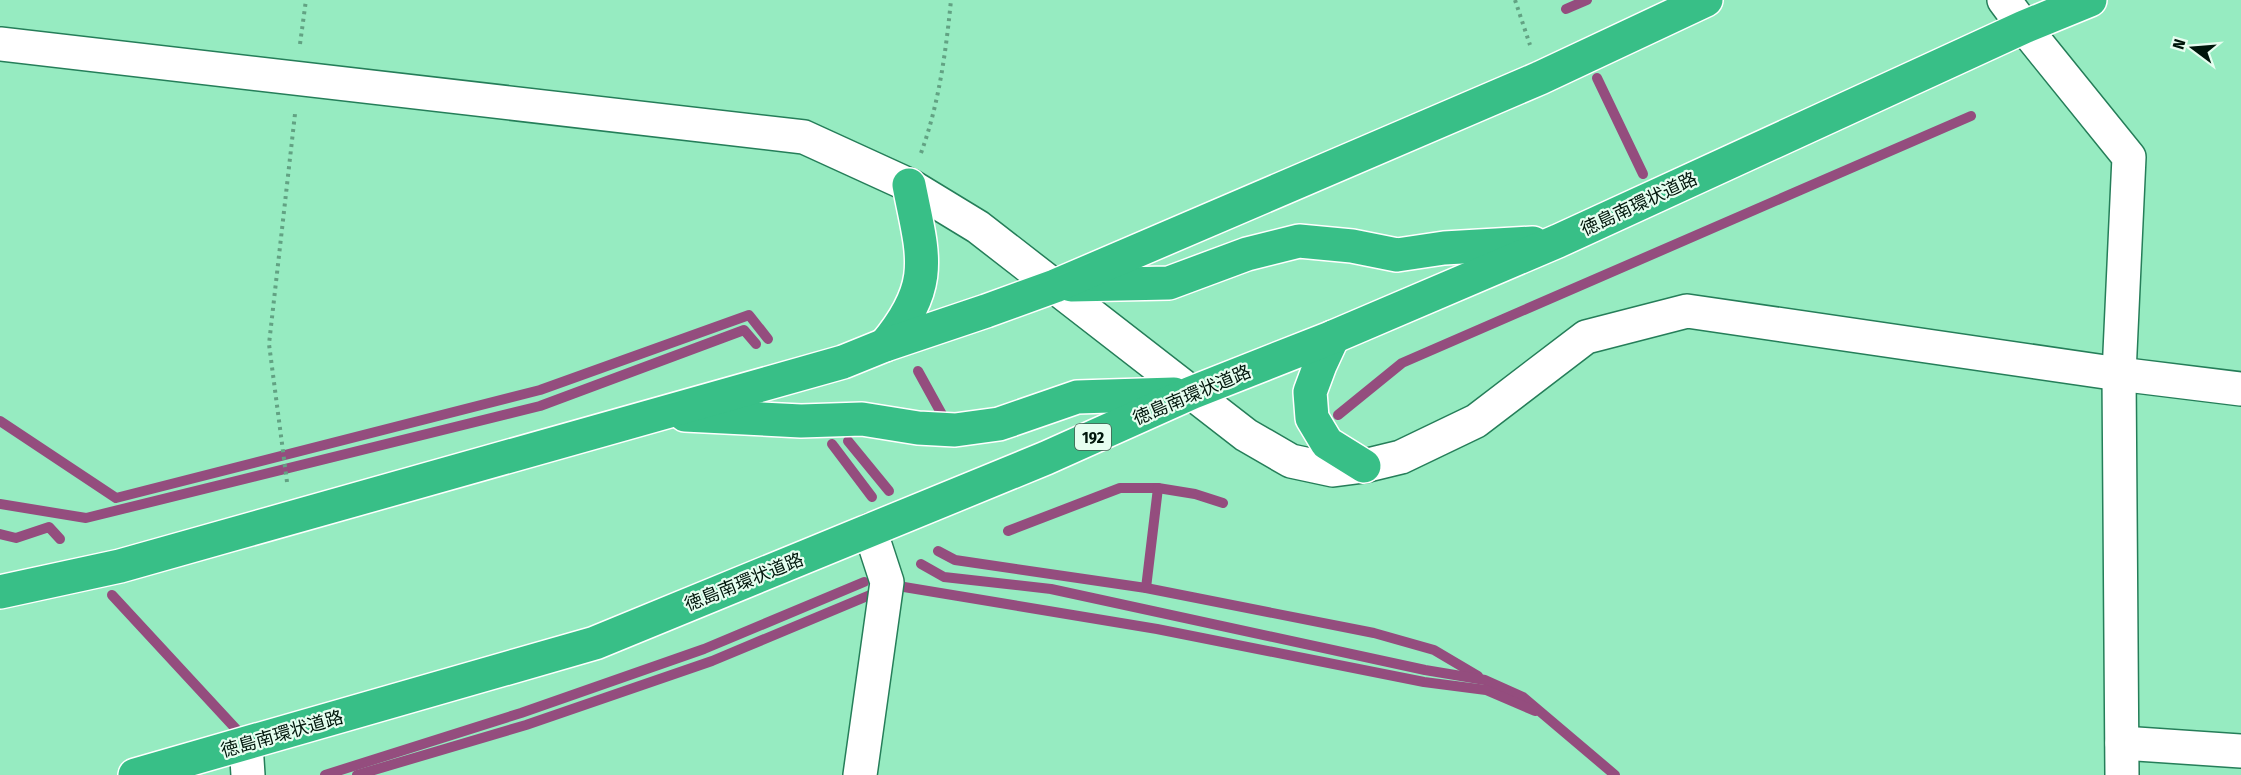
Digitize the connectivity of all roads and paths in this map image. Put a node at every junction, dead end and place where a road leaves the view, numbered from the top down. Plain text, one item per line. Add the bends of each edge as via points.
1 (306, 0) edge
2 (951, 0) edge
3 (1515, 0) edge
4 (1706, 0) edge
5 (2004, 0) edge
6 (2090, 0) edge
7 (2024, 27) junction
8 (0, 44) edge
9 (300, 78) junction
10 (1540, 78) junction
11 (909, 185) junction
12 (1558, 241) junction
13 (1055, 286) junction
14 (1333, 337) junction
15 (885, 345) junction
16 (2120, 374) junction
17 (2241, 389) edge
18 (1191, 393) junction
19 (657, 414) junction
20 (1364, 466) junction
21 (288, 487) dead end
22 (870, 530) junction
23 (0, 592) edge
24 (2122, 743) junction
25 (2241, 751) edge
26 (247, 760) edge
27 (135, 775) edge
28 (860, 775) edge
29 (2122, 775) edge

1 - 9 path
2 - 11 path via 946,49 927,135
3 - 10 path
4 - 10 highway
5 - 7 street
6 - 7 highway, 徳島南環状道路 / 192
7 - 12 highway, 徳島南環状道路 / 192
7 - 16 street via 2129,157
8 - 9 street
9 - 11 street via 804,136
9 - 21 path via 269,344
10 - 13 highway
11 - 13 street via 978,227
11 - 15 highway via 923,268 920,289 904,322
12 - 13 highway via 1397,255 1299,241 1247,254 1169,283
12 - 14 highway, 徳島南環状道路 / 192
13 - 15 highway
13 - 18 street
14 - 18 highway, 徳島南環状道路 / 192
14 - 20 highway via 1310,392 1312,418 1327,443
15 - 19 highway via 843,362
16 - 17 street
16 - 20 street via 1687,311 1586,337 1476,420 1401,457
16 - 24 street
18 - 19 highway via 1077,397 999,424 955,430 862,419 801,421
18 - 20 street via 1245,435 1292,461 1333,470
18 - 22 highway, 徳島南環状道路 / 192
19 - 23 highway via 120,566
22 - 26 highway, 徳島南環状道路 / 192 via 595,644
22 - 28 street via 887,582
24 - 25 street
24 - 29 street
26 - 27 highway, 徳島南環状道路 / 192

